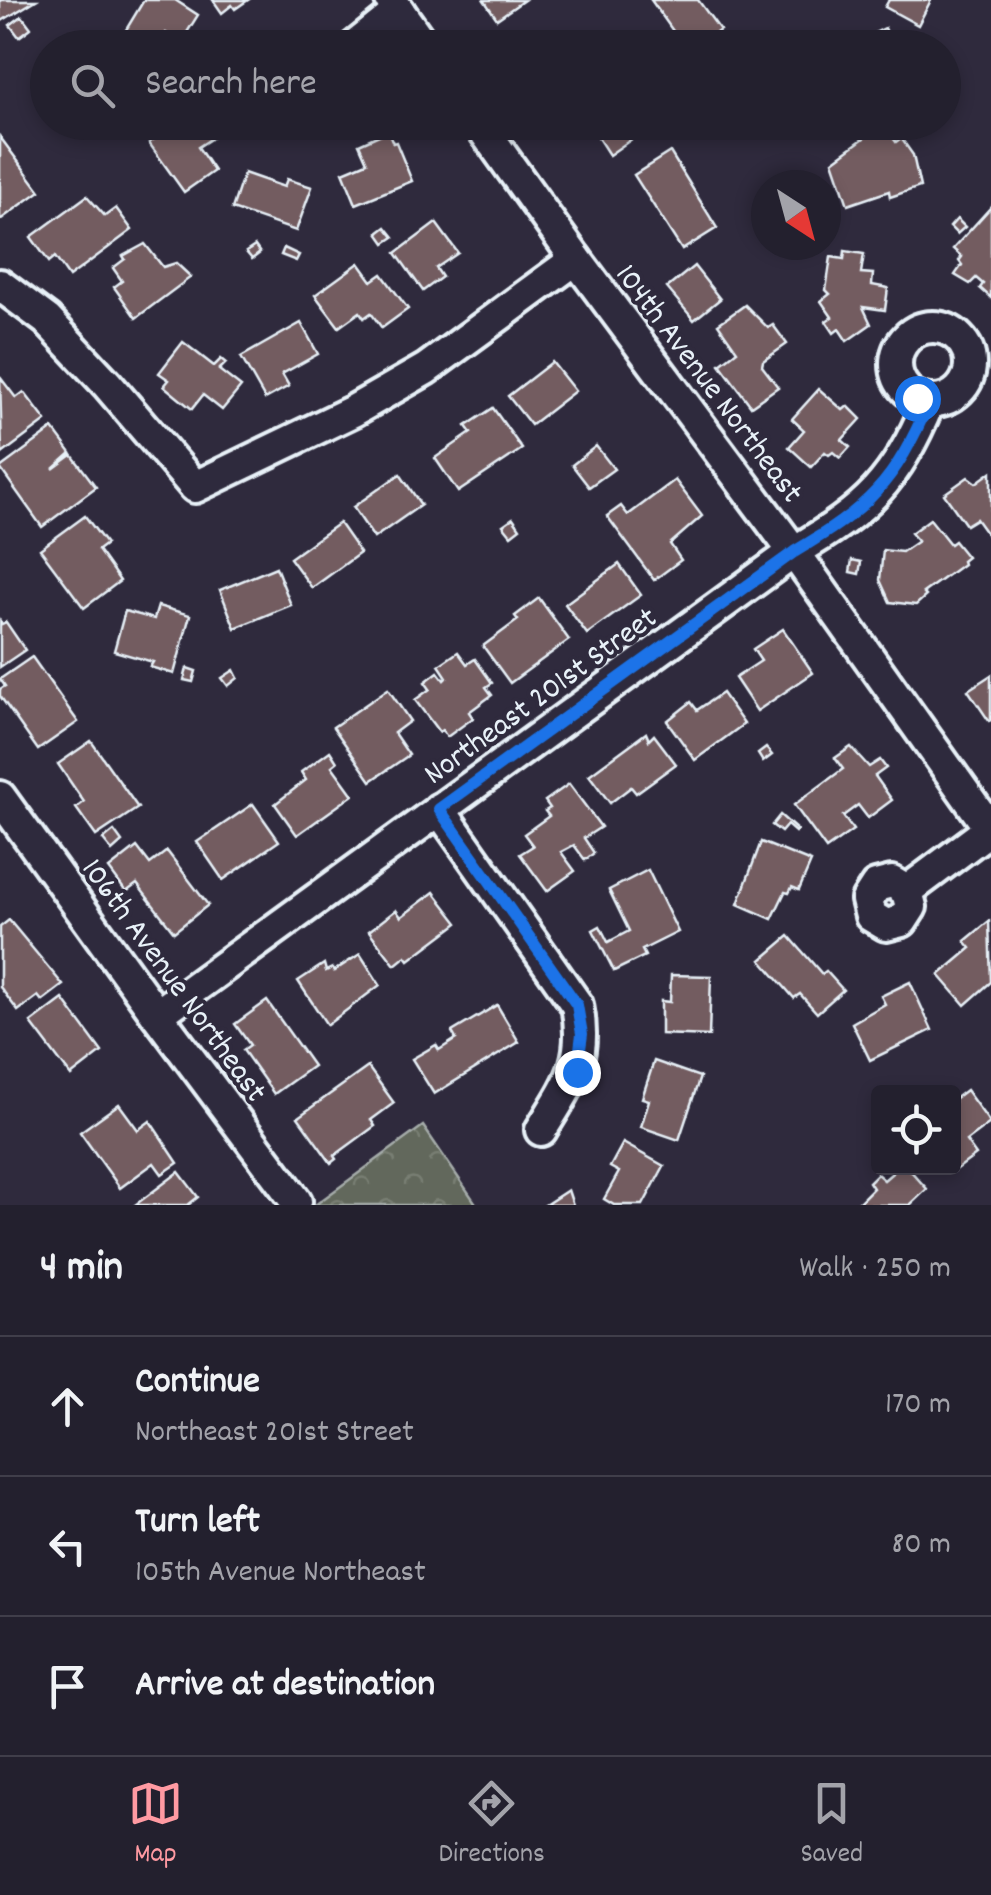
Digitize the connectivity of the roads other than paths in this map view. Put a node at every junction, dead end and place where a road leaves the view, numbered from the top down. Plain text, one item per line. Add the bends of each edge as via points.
1 (395, 5) edge
2 (371, 30) edge
3 (412, 30) edge
4 (491, 140) edge
5 (576, 259) junction
6 (0, 286) edge
7 (929, 402) dead end
8 (794, 552) junction
9 (0, 797) edge
10 (439, 809) junction
11 (991, 830) edge
12 (906, 890) dead end
13 (156, 1015) junction
14 (541, 1130) dead end
15 (296, 1201) dead end

1 - 2 street
1 - 3 street
4 - 5 street, 104th Avenue Northeast
5 - 6 street via 426,369 353,412 195,487 46,320
5 - 8 street, 104th Avenue Northeast
7 - 8 street, Northeast 201st Street via 882,487 838,526
8 - 10 street, Northeast 201st Street
8 - 11 street, 104th Avenue Northeast
9 - 13 street, 106th Avenue Northeast
10 - 13 street, Northeast 201st Street
10 - 14 street via 577,1005 577,1072
11 - 12 street
13 - 15 street, 106th Avenue Northeast

